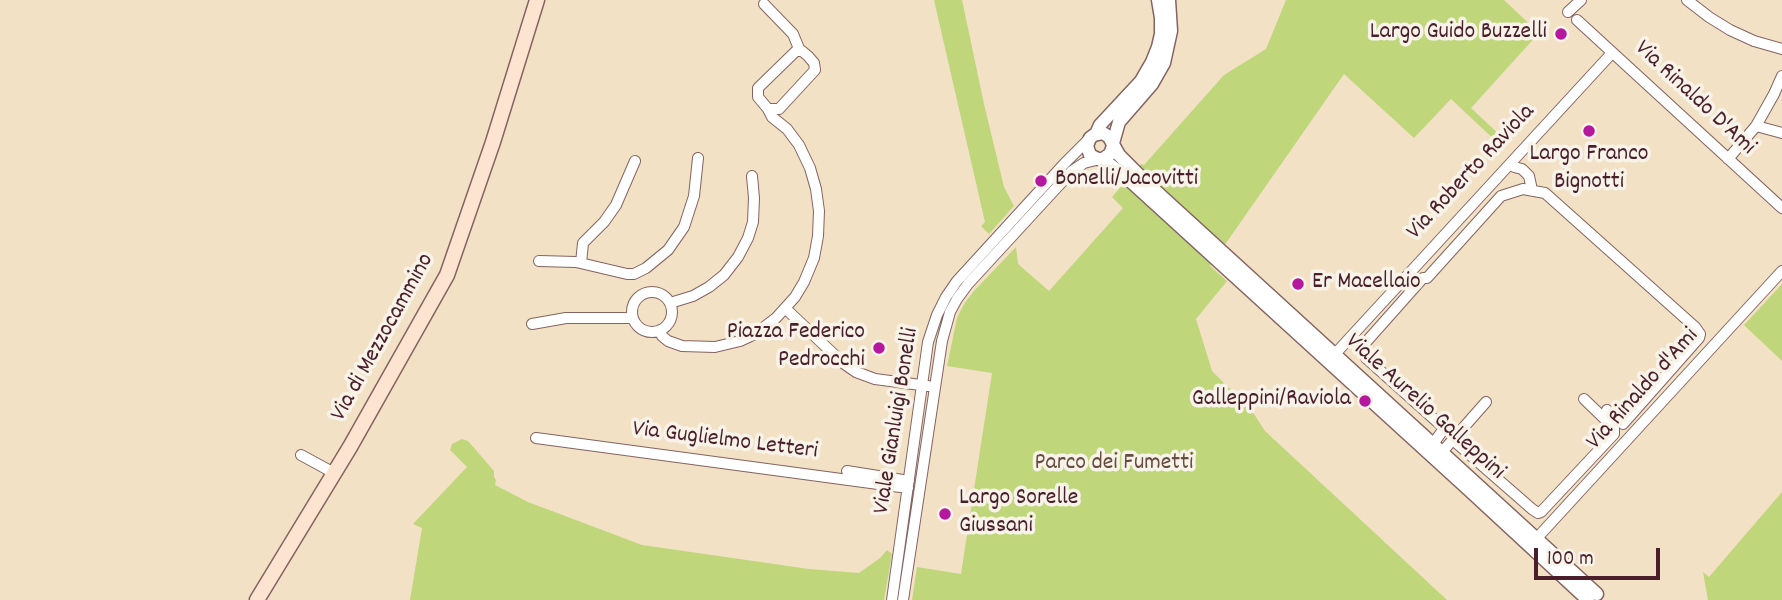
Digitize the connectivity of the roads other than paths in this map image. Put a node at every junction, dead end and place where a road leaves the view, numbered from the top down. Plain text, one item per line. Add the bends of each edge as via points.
1 (537, 0) edge
2 (1158, 0) edge
3 (1169, 0) edge
4 (1581, 0) edge
5 (1687, 0) edge
6 (764, 4) dead end
7 (1568, 12) dead end
8 (1577, 20) dead end
9 (1782, 49) edge
10 (800, 51) junction
11 (1612, 52) junction
12 (1782, 76) edge
13 (773, 109) junction
14 (1756, 126) junction
15 (1782, 134) edge
16 (1093, 136) junction
17 (1113, 144) junction
18 (698, 158) dead end
19 (1103, 159) junction
20 (1728, 159) junction
21 (635, 161) dead end
22 (1512, 165) junction
23 (1130, 174) junction
24 (752, 176) dead end
25 (1519, 190) junction
26 (1532, 190) junction
27 (1782, 208) edge
28 (1219, 256) junction
29 (539, 261) dead end
30 (581, 263) junction
31 (1782, 271) edge
32 (637, 284) junction
33 (670, 303) junction
34 (786, 309) junction
35 (632, 318) junction
36 (532, 324) dead end
37 (660, 330) junction
38 (1335, 354) junction
39 (922, 385) junction
40 (936, 387) junction
41 (1584, 399) dead end
42 (1486, 402) dead end
43 (1609, 407) dead end
44 (536, 438) dead end
45 (1453, 440) junction
46 (1437, 448) junction
47 (301, 455) dead end
48 (847, 471) dead end
49 (334, 473) junction
50 (909, 484) junction
51 (1536, 538) junction
52 (1593, 597) edge
53 (257, 600) edge
54 (892, 600) edge
55 (903, 600) edge

1 - 49 main road, Via di Mezzocammino via 447,275
2 - 16 street, Viale Gianluigi Bonelli via 1161,34 1150,67
3 - 17 street via 1171,36 1164,63 1119,122
4 - 7 street
5 - 9 street via 1730,30
6 - 10 street via 793,34
8 - 11 street, Via Rinaldo D'Ami
10 - 13 street via 813,61 815,70
10 - 13 street via 758,88 758,97
11 - 20 street, Via Rinaldo D'Ami
11 - 22 street, Via Roberto Raviola
12 - 14 street
13 - 34 street via 810,168 819,222 811,266
14 - 15 street
14 - 20 street
16 - 17 street via 1106,134
16 - 19 street via 1088,151
16 - 39 street, Viale Gianluigi Bonelli via 946,297 931,332
17 - 19 street
17 - 23 street
18 - 32 street via 694,196 682,231 660,258 642,271
19 - 23 street
19 - 40 street, Viale Gianluigi Bonelli via 1072,171 960,295 945,327
20 - 27 street, Via Rinaldo D'Ami
21 - 30 street via 616,205 583,243
22 - 25 street
22 - 26 street via 1529,176
22 - 38 street, Via Roberto Raviola
23 - 28 street
24 - 33 street via 754,218 738,257 709,286
25 - 26 street
25 - 46 street via 1501,196 1363,348 1366,358 1443,427
26 - 43 street via 1545,193 1700,334 1627,420
28 - 38 street, Viale Aurelio Galleppini
28 - 52 street, Viale Aurelio Galleppini
29 - 30 street
30 - 32 street
31 - 51 street, Via Rinaldo d'Ami
32 - 33 street
32 - 35 street
33 - 37 street via 672,315
34 - 37 street via 755,334 725,345 677,345 666,340
34 - 39 street via 852,370 875,379
35 - 36 street via 566,318
35 - 37 street via 644,331
38 - 46 street, Viale Aurelio Galleppini
39 - 40 street
39 - 50 street, Viale Gianluigi Bonelli
40 - 55 street, Viale Gianluigi Bonelli
41 - 45 street via 1614,428 1614,434 1538,513
42 - 45 street
44 - 50 street, Via Guglielmo Letteri
45 - 46 street
46 - 51 street, Viale Aurelio Galleppini
47 - 49 street
48 - 50 street
49 - 53 main road, Via di Mezzocammino
50 - 54 street, Viale Gianluigi Bonelli
51 - 52 street, Viale Aurelio Galleppini

